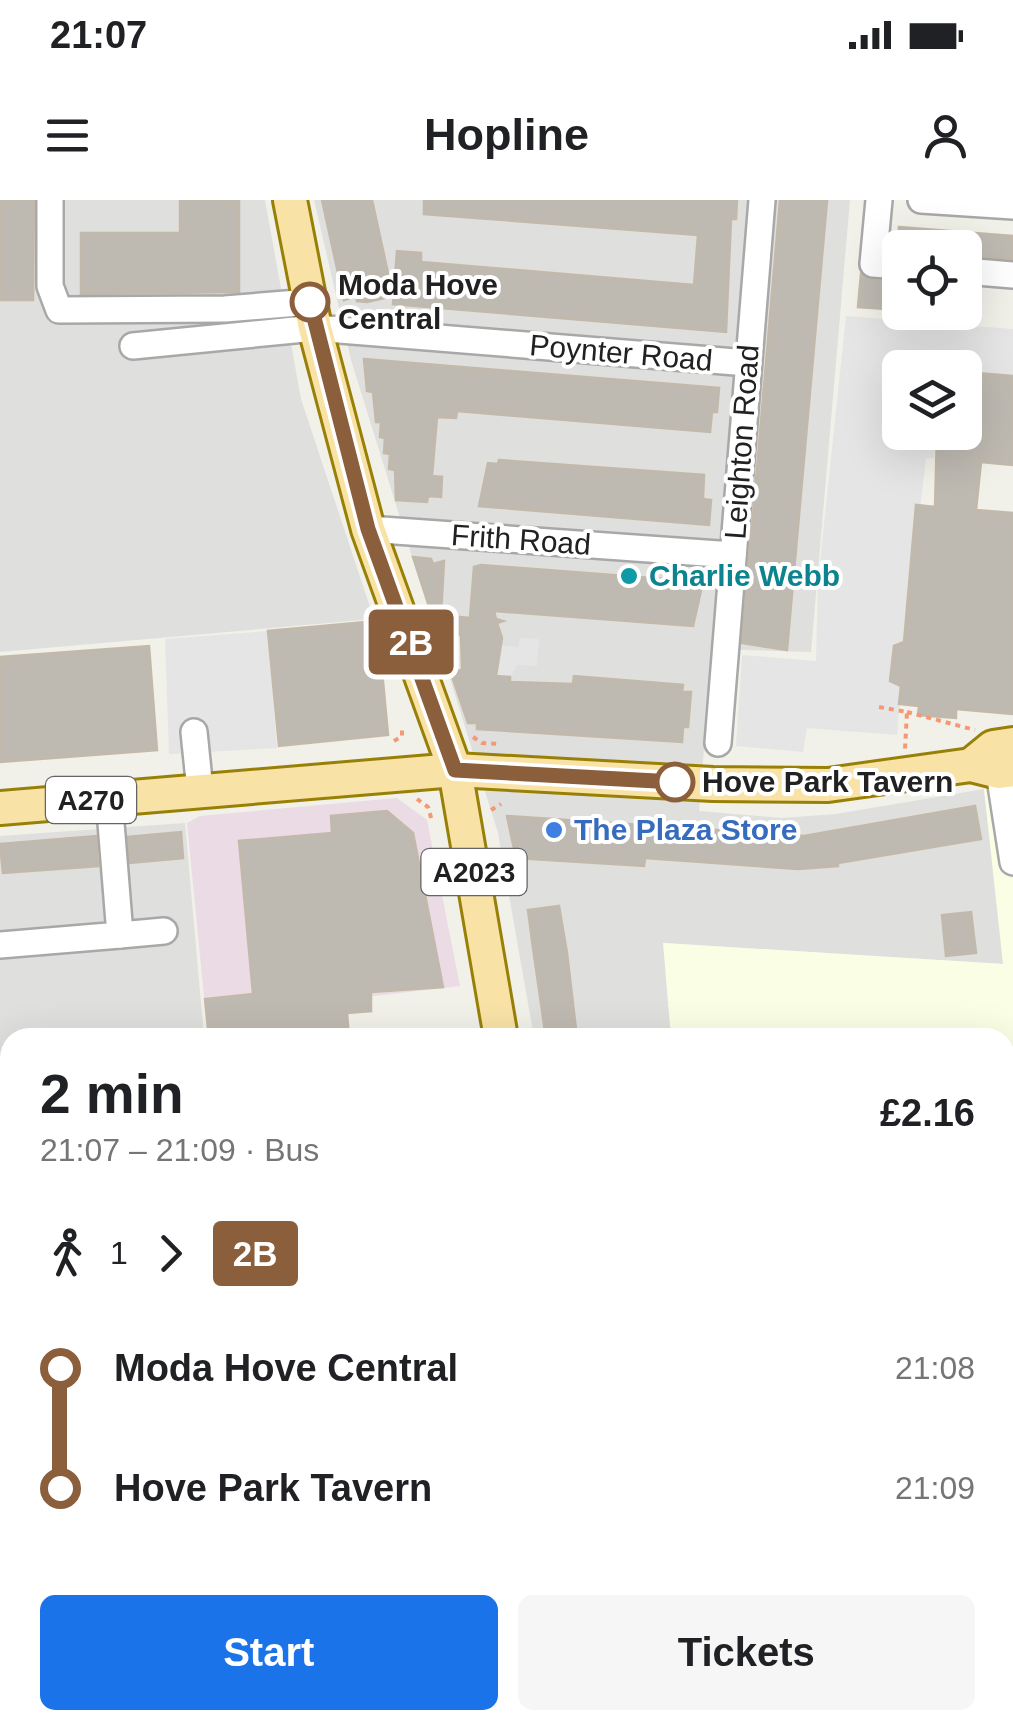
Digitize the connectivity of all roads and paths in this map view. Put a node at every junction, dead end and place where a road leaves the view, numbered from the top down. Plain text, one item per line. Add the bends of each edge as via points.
1 (50, 200) edge
2 (290, 200) edge
3 (762, 200) edge
4 (879, 200) edge
5 (921, 200) edge
6 (1013, 206) edge
7 (882, 265) edge
8 (982, 272) edge
9 (1013, 275) edge
10 (312, 315) junction
11 (133, 346) dead end
12 (748, 364) junction
13 (368, 529) junction
14 (733, 556) junction
15 (879, 707) dead end
16 (907, 712) junction
17 (402, 726) dead end
18 (194, 732) dead end
19 (467, 732) dead end
20 (394, 741) dead end
21 (718, 743) dead end
22 (501, 744) dead end
23 (996, 756) edge
24 (455, 770) junction
25 (904, 776) junction
26 (200, 790) junction
27 (408, 797) dead end
28 (109, 798) junction
29 (501, 804) dead end
30 (0, 808) edge
31 (491, 810) dead end
32 (432, 822) dead end
33 (1013, 862) edge
34 (164, 931) dead end
35 (120, 935) junction
36 (0, 946) edge
37 (498, 1028) edge

1 - 10 street via 50,286 59,310 225,308
2 - 10 main road, A2023
3 - 12 street, Leighton Road
4 - 7 street via 873,264
5 - 6 street
8 - 9 street
10 - 11 street
10 - 12 street, Poynter Road
10 - 13 main road, A2023
12 - 14 street, Leighton Road
13 - 14 street, Frith Road
13 - 24 main road, A2023
14 - 21 street, Leighton Road
15 - 16 path
16 - 23 path
16 - 25 path
17 - 20 path
18 - 26 street
19 - 22 path via 482,743
23 - 25 main road, A270
23 - 33 street
24 - 25 main road, A270 via 713,784 828,785
24 - 26 main road, A270
24 - 37 main road, A2023
26 - 28 main road, A270
27 - 32 path via 428,807
28 - 30 main road, A270
28 - 35 street
29 - 31 path
34 - 35 street
35 - 36 street

